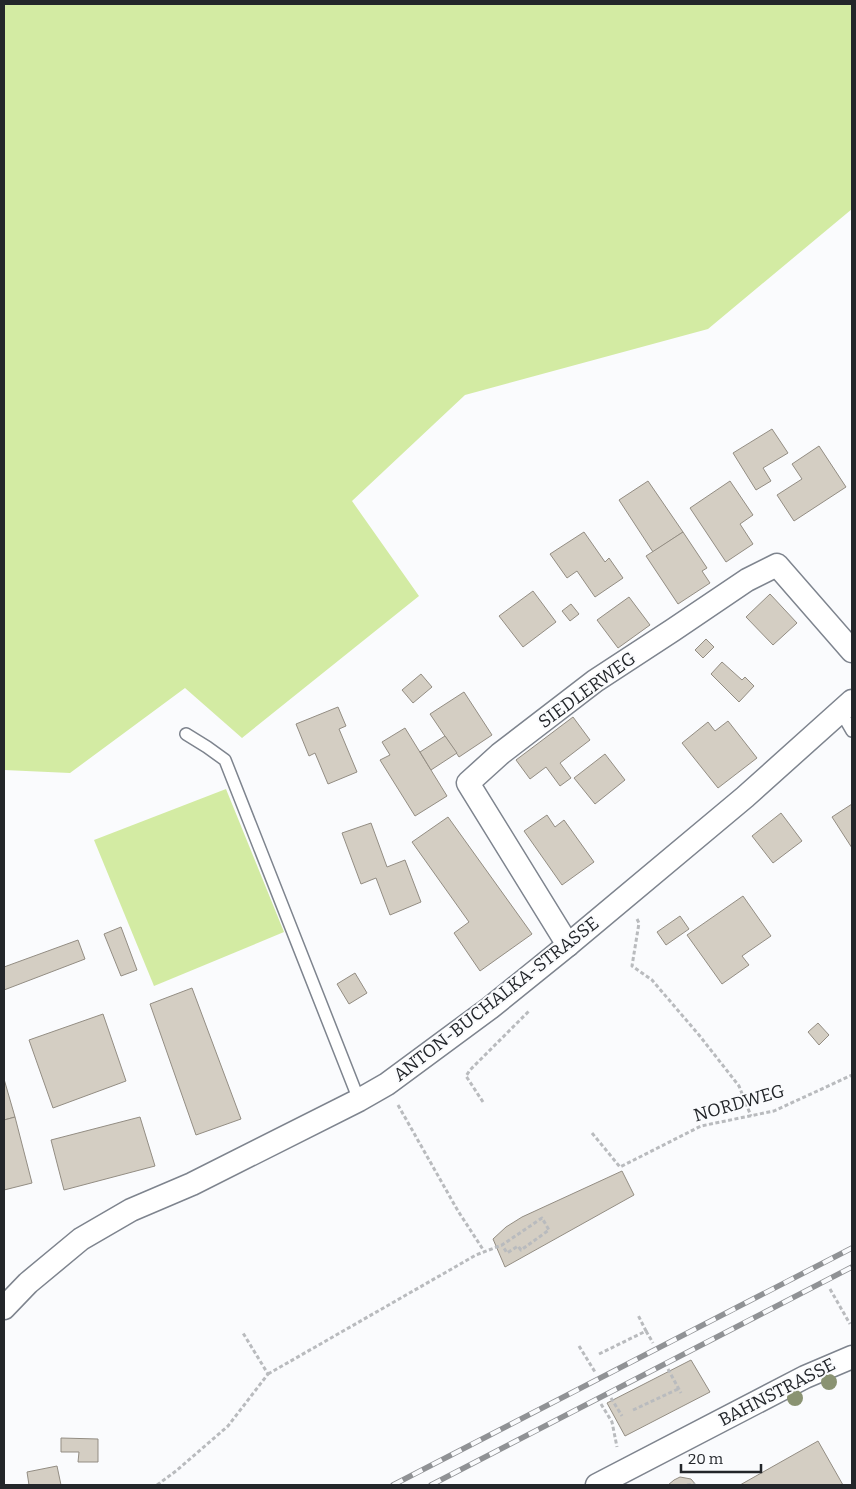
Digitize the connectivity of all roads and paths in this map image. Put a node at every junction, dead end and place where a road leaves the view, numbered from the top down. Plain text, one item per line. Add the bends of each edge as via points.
1 (852, 651) edge
2 (846, 706) edge
3 (852, 731) edge
4 (186, 734) dead end
5 (623, 898) junction
6 (568, 945) junction
7 (534, 1006) dead end
8 (852, 1075) edge
9 (387, 1084) junction
10 (359, 1100) junction
11 (483, 1102) dead end
12 (751, 1116) junction
13 (592, 1133) dead end
14 (502, 1245) junction
15 (484, 1251) junction
16 (830, 1288) dead end
17 (4, 1308) edge
18 (638, 1315) dead end
19 (850, 1324) dead end
20 (646, 1331) junction
21 (243, 1333) dead end
22 (652, 1343) dead end
23 (579, 1346) dead end
24 (599, 1354) dead end
25 (852, 1356) edge
26 (668, 1369) dead end
27 (596, 1372) dead end
28 (268, 1374) junction
29 (678, 1389) junction
30 (681, 1393) dead end
31 (611, 1398) dead end
32 (601, 1404) dead end
33 (633, 1410) dead end
34 (622, 1416) dead end
35 (619, 1454) dead end
36 (695, 1484) dead end
37 (157, 1485) edge
38 (597, 1485) edge
39 (687, 1485) edge

1 - 6 street, SIEDLERWEG via 777,565 747,580 594,681 468,783
2 - 3 lane
2 - 5 street, ANTON-BUCHALKA-STRASSE via 745,797
4 - 10 lane via 225,760
5 - 6 street, ANTON-BUCHALKA-STRASSE
5 - 12 path via 639,923 632,966 652,980 699,1034 739,1086
6 - 9 street, ANTON-BUCHALKA-STRASSE
7 - 11 path via 466,1076
8 - 12 path, NORDWEG via 774,1111
9 - 10 street, ANTON-BUCHALKA-STRASSE
9 - 15 path
10 - 17 street, ANTON-BUCHALKA-STRASSE via 192,1184 131,1210 81,1239
12 - 13 path, NORDWEG via 701,1126 620,1167
14 - 14 path via 542,1218 549,1230 521,1250 518,1246 507,1253
14 - 15 path
15 - 28 path
16 - 19 path
18 - 20 path
20 - 22 path
20 - 24 path
21 - 28 path
23 - 27 path
25 - 38 street, BAHNSTRASSE
26 - 29 path
28 - 37 path via 228,1426
29 - 30 path
29 - 33 path
31 - 34 path
32 - 35 path via 612,1422
36 - 39 path

